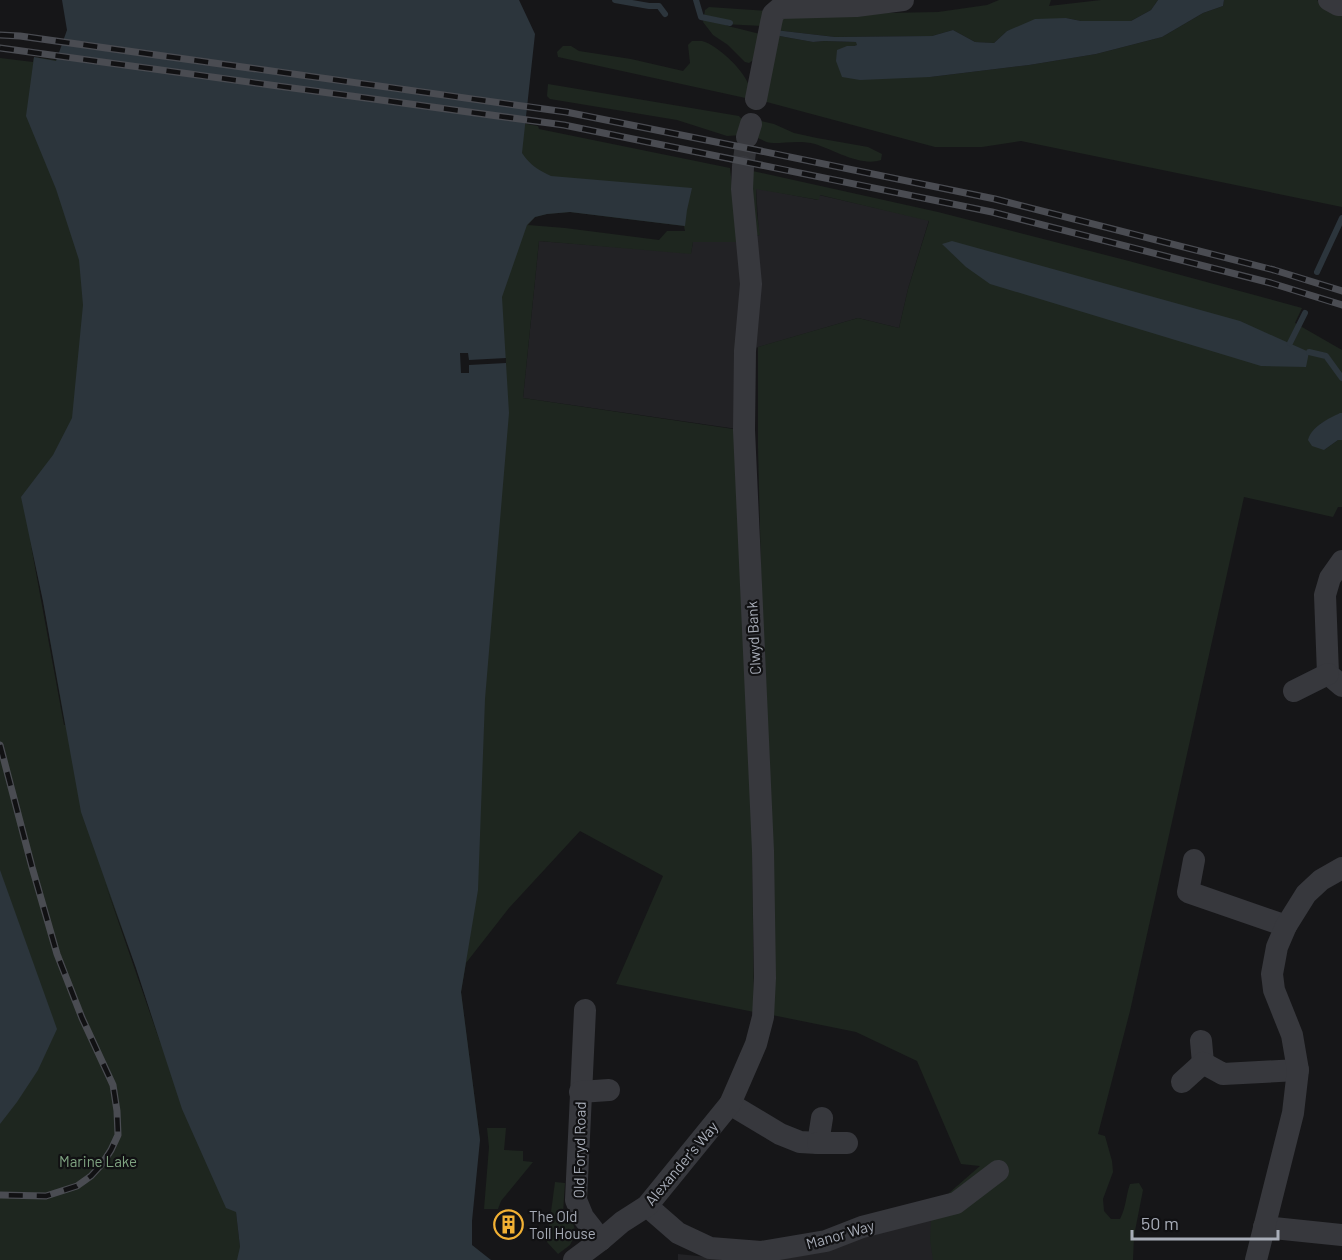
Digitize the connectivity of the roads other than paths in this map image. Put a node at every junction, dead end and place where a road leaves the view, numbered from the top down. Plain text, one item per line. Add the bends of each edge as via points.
1 (903, 0) edge
2 (1329, 0) edge
3 (1342, 5) edge
4 (756, 99) dead end
5 (743, 167) tunnel mouth
6 (1342, 561) edge
7 (1335, 680) edge
8 (1294, 691) dead end
9 (1194, 860) dead end
10 (1342, 868) edge
11 (1286, 926) junction
12 (585, 1010) dead end
13 (1201, 1041) dead end
14 (1203, 1063) junction
15 (1298, 1070) junction
16 (1182, 1082) dead end
17 (609, 1090) dead end
18 (580, 1092) junction
19 (730, 1104) junction
20 (822, 1118) dead end
21 (818, 1143) junction
22 (847, 1143) dead end
23 (998, 1171) dead end
24 (647, 1206) junction
25 (1264, 1227) junction
26 (1342, 1235) edge
27 (601, 1240) junction
28 (574, 1260) edge
29 (1256, 1260) edge

1 - 4 street via 776,10
2 - 3 street
5 - 19 street, Clwyd Bank via 751,284 744,430 765,978 763,1017 756,1044
6 - 7 street via 1330,578 1325,595
7 - 8 street
9 - 11 street via 1178,889
10 - 11 street via 1306,894
11 - 15 street via 1272,975 1292,1035
12 - 18 street, Old Foryd Road
13 - 14 street
14 - 15 street via 1223,1074
14 - 16 street
15 - 25 street via 1293,1113
17 - 18 street, Old Foryd Road
18 - 27 street, Old Foryd Road via 576,1200 583,1217
19 - 21 street via 780,1134 800,1142
19 - 24 street, Alexander's Way
20 - 21 street
21 - 22 street
23 - 24 street, Manor Way via 956,1203 862,1227 826,1241 761,1252 710,1248 678,1233
24 - 27 street, Alexander's Way
25 - 26 street
25 - 29 street
27 - 28 street

